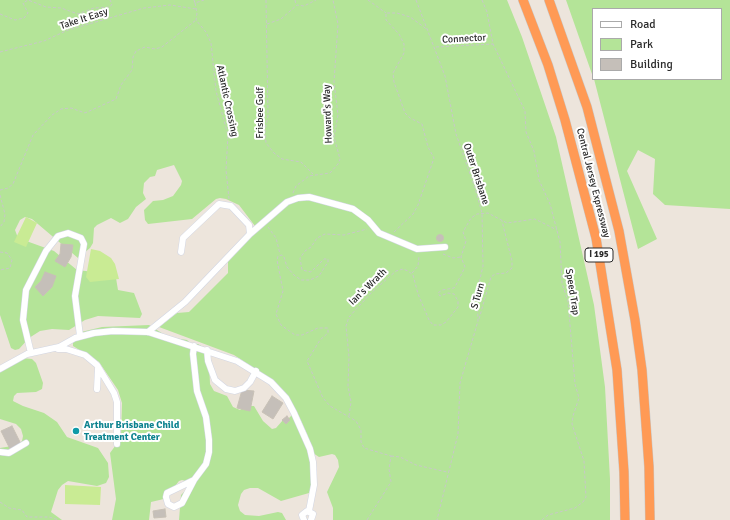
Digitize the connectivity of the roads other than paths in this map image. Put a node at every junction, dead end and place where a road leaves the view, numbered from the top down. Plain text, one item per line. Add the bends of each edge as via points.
1 (523, 0) edge
2 (549, 0) edge
3 (250, 234) junction
4 (445, 247) dead end
5 (181, 252) dead end
6 (148, 332) junction
7 (80, 336) junction
8 (70, 340) junction
9 (194, 346) junction
10 (52, 349) junction
11 (70, 350) junction
12 (207, 350) junction
13 (31, 353) junction
14 (97, 365) junction
15 (0, 369) edge
16 (256, 371) junction
17 (97, 389) dead end
18 (26, 443) dead end
19 (117, 444) dead end
20 (0, 452) edge
21 (194, 480) junction
22 (309, 511) junction
23 (304, 520) edge
24 (311, 520) edge
25 (626, 520) edge
26 (650, 520) edge

1 - 25 highway, Central Jersey Expressway / I 195 via 566,120 596,238 617,370
2 - 26 highway, Central Jersey Expressway / I 195 via 587,107 620,231 642,370
3 - 4 street via 288,202 304,197 315,197 349,208 378,231 417,249
3 - 5 street via 249,224 231,206 222,204 216,206 183,238
3 - 6 street via 185,302
6 - 7 street via 114,331
6 - 9 street
7 - 8 street
7 - 13 street via 75,296 84,244 81,238 68,233 58,236 46,252 26,290 23,320
8 - 10 street
8 - 11 street via 67,346
9 - 12 street
9 - 21 street via 197,391 206,417 210,445 206,464
10 - 11 street
10 - 13 street
11 - 14 street via 88,357
12 - 16 street
12 - 16 street via 215,380 226,389 244,388
13 - 15 street
14 - 17 street
14 - 19 street via 117,402
16 - 22 street via 286,398 310,449 314,478
18 - 20 street via 9,453
21 - 21 street via 168,491 168,504 174,507 182,503
22 - 23 street via 303,513
22 - 24 street via 313,514

